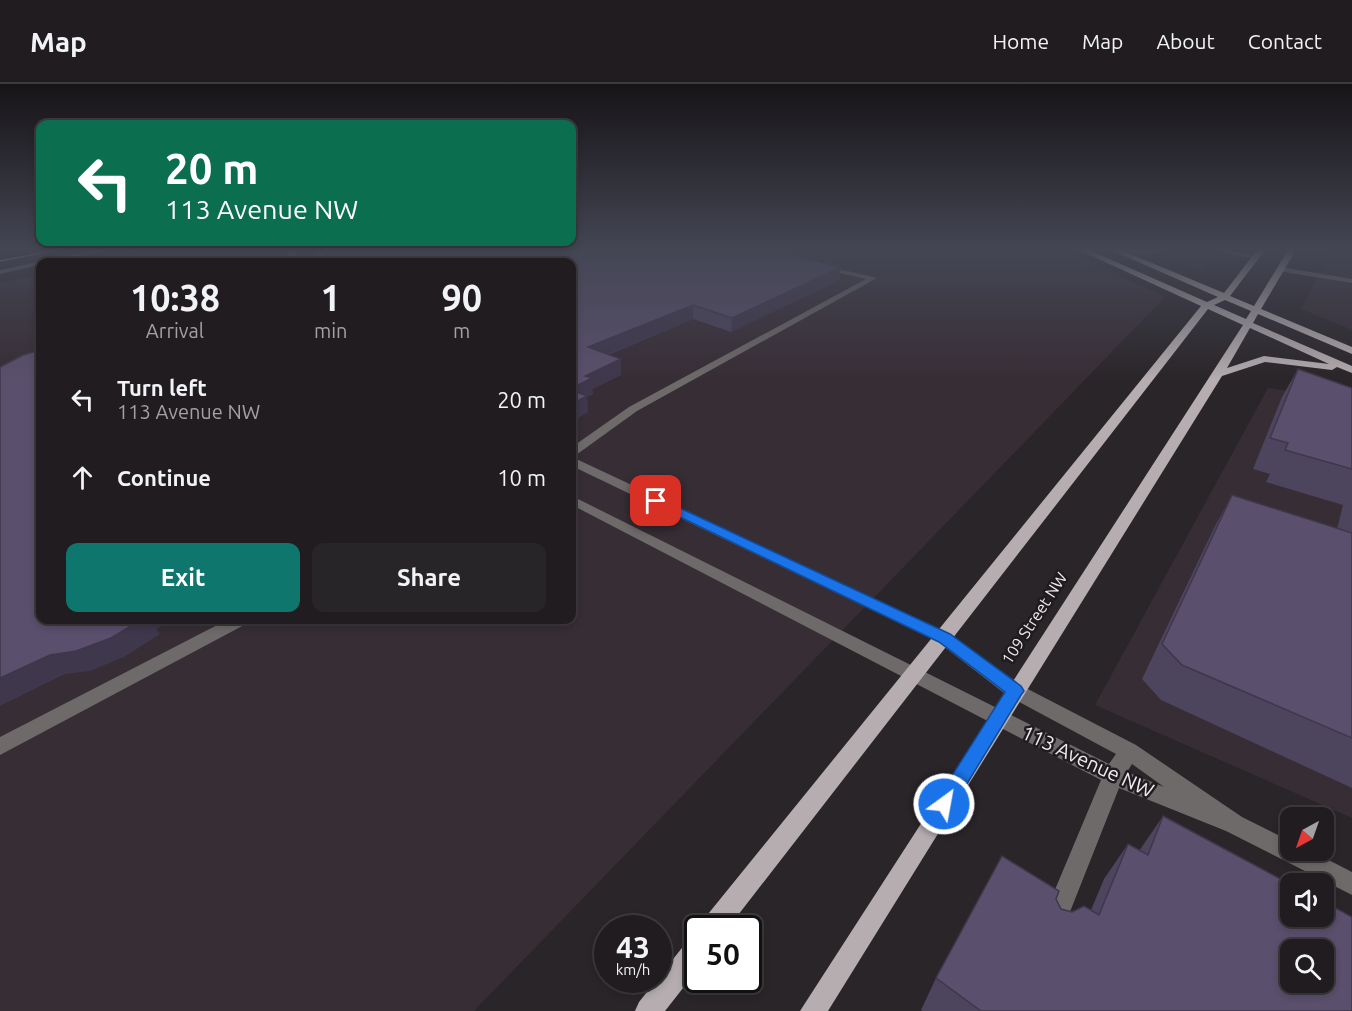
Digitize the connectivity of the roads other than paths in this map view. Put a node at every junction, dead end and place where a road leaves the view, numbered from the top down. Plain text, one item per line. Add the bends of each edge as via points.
1 (845, 293) edge
2 (1181, 293) edge
3 (1216, 293) edge
4 (1228, 293) edge
5 (1266, 293) edge
6 (1225, 297) junction
7 (1207, 305) junction
8 (1256, 310) junction
9 (1249, 324) junction
10 (1352, 351) edge
11 (1352, 370) edge
12 (1218, 374) junction
13 (576, 450) edge
14 (576, 463) edge
15 (576, 502) edge
16 (232, 624) edge
17 (944, 638) junction
18 (914, 675) junction
19 (1015, 691) junction
20 (999, 718) junction
21 (0, 747) edge
22 (1129, 751) junction
23 (1113, 776) junction
24 (1234, 824) junction
25 (1352, 884) edge
26 (723, 915) edge
27 (1049, 932) edge
28 (684, 966) edge
29 (648, 1011) edge
30 (813, 1011) edge

1 - 13 street via 633,409
2 - 7 main road
3 - 6 main road
4 - 6 main road
5 - 8 main road, 109 Street NW
6 - 7 main road
6 - 8 main road
7 - 9 main road
7 - 17 main road
8 - 9 main road, 109 Street NW
8 - 10 main road
9 - 11 main road
9 - 12 main road, 109 Street NW
11 - 12 main road via 1264,359
12 - 19 main road, 109 Street NW
14 - 17 street, 113 Avenue NW
15 - 18 street, 113 Avenue NW
16 - 21 street
17 - 18 main road
17 - 19 street, 113 Avenue NW
18 - 20 street, 113 Avenue NW
18 - 26 main road
19 - 20 main road, 109 Street NW
19 - 22 street, 113 Avenue NW
20 - 23 street, 113 Avenue NW
20 - 30 main road, 109 Street NW
22 - 23 street
22 - 24 street, 113 Avenue NW
23 - 24 street, 113 Avenue NW
23 - 27 street
24 - 25 street, 113 Avenue NW
28 - 29 main road

